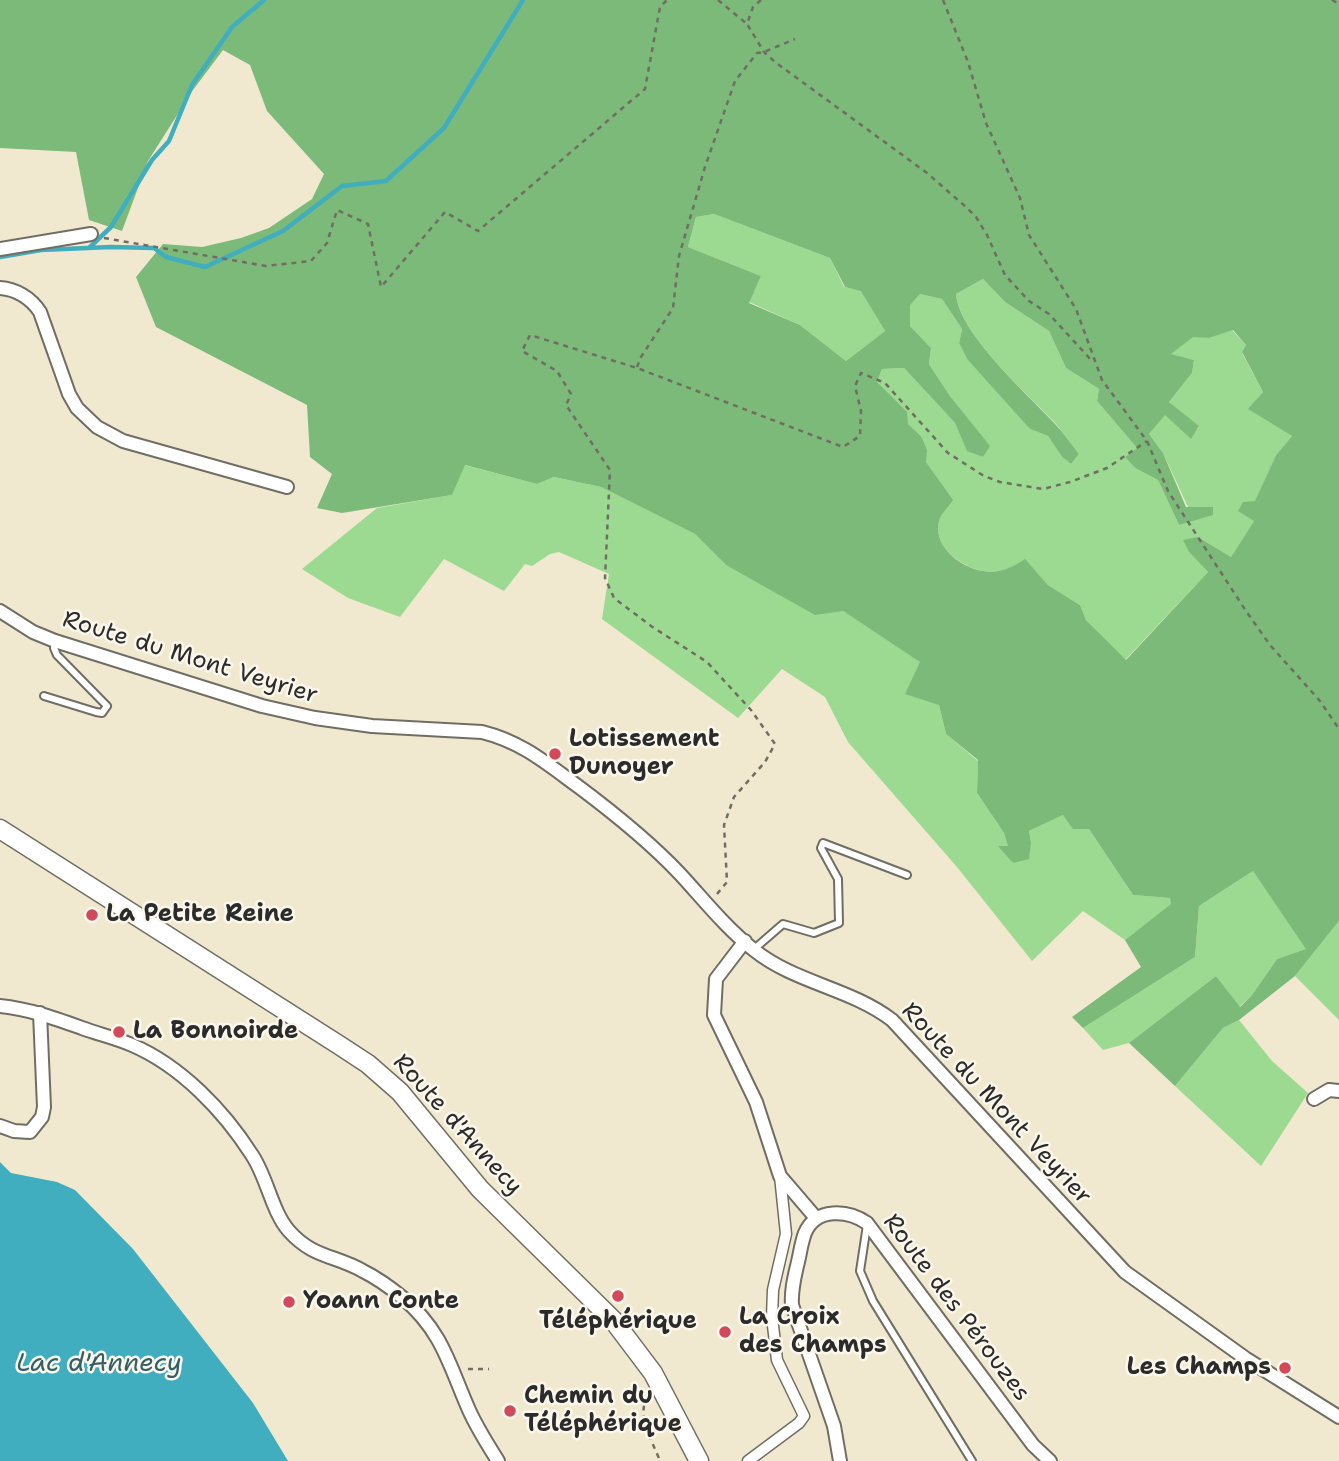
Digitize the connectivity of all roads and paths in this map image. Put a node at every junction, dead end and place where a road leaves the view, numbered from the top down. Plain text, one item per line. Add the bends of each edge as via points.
1 (667, 0) edge
2 (718, 0) edge
3 (761, 0) edge
4 (943, 0) edge
5 (1332, 0) edge
6 (1339, 4) edge
7 (747, 24) junction
8 (795, 39) dead end
9 (764, 52) junction
10 (87, 234) joint
11 (0, 248) edge
12 (0, 288) edge
13 (1096, 364) junction
14 (637, 368) junction
15 (1147, 441) junction
16 (287, 487) dead end
17 (0, 611) edge
18 (55, 641) junction
19 (44, 696) dead end
20 (1339, 729) edge
21 (0, 829) edge
22 (907, 875) dead end
23 (710, 908) junction
24 (749, 945) junction
25 (0, 1006) edge
26 (40, 1013) junction
27 (1339, 1091) edge
28 (1314, 1099) dead end
29 (0, 1126) edge
30 (780, 1176) junction
31 (816, 1219) junction
32 (867, 1223) junction
33 (489, 1369) dead end
34 (454, 1370) junction
35 (653, 1394) dead end
36 (1339, 1417) edge
37 (498, 1461) edge
38 (660, 1461) edge
39 (699, 1461) edge
40 (748, 1461) edge
41 (840, 1461) edge
42 (972, 1461) edge
43 (1050, 1461) edge

1 - 10 path via 660,7 645,89 478,231 445,212 381,287 368,225 337,210 327,243 311,261 266,266
2 - 7 path
3 - 7 path
4 - 13 path via 1030,235 1076,309
5 - 6 path
7 - 9 path
8 - 9 path
9 - 13 path via 966,207 987,235 1005,275
9 - 14 path via 757,53 735,81 679,256 673,308
10 - 11 street
12 - 16 street via 34,302 69,394 97,428 123,441
13 - 15 path via 1101,380
14 - 15 path via 843,447 860,436 855,386 861,373 885,383 948,453 984,476 1043,489 1107,468
14 - 23 path via 530,335 522,351 557,371 571,394 566,405 610,470 606,578 614,598 707,662 775,744 734,797 724,825 727,882
15 - 20 path via 1168,491 1246,611
17 - 18 street, Route du Mont Veyrier
18 - 19 lane via 57,655 107,706 102,713
18 - 23 street, Route du Mont Veyrier via 262,706 315,718 503,737 540,758 635,829
21 - 39 main road, Route d'Annecy via 368,1064 400,1092 480,1189 631,1342
22 - 24 lane via 823,844 838,879 839,923 814,933 783,924
23 - 24 street, Route du Mont Veyrier
24 - 30 street via 716,979 714,1015 756,1102
24 - 36 street, Route du Mont Veyrier via 780,968 863,1002 892,1020 1125,1272 1245,1358
25 - 26 street
26 - 29 street via 42,1117 30,1132
26 - 34 street via 132,1045 193,1086 235,1129 255,1159 288,1229 311,1250 363,1270 401,1297 438,1338
27 - 28 street via 1329,1090
30 - 31 street
30 - 40 street via 786,1234 771,1312 776,1356 804,1416
31 - 32 street, Route des Pérouzes via 847,1213
31 - 41 street via 804,1233 792,1305 834,1426
32 - 42 lane via 860,1271 873,1301
32 - 43 street, Route des Pérouzes via 1033,1445
33 - 34 path
34 - 37 street via 470,1413
35 - 38 path via 645,1400 642,1413

